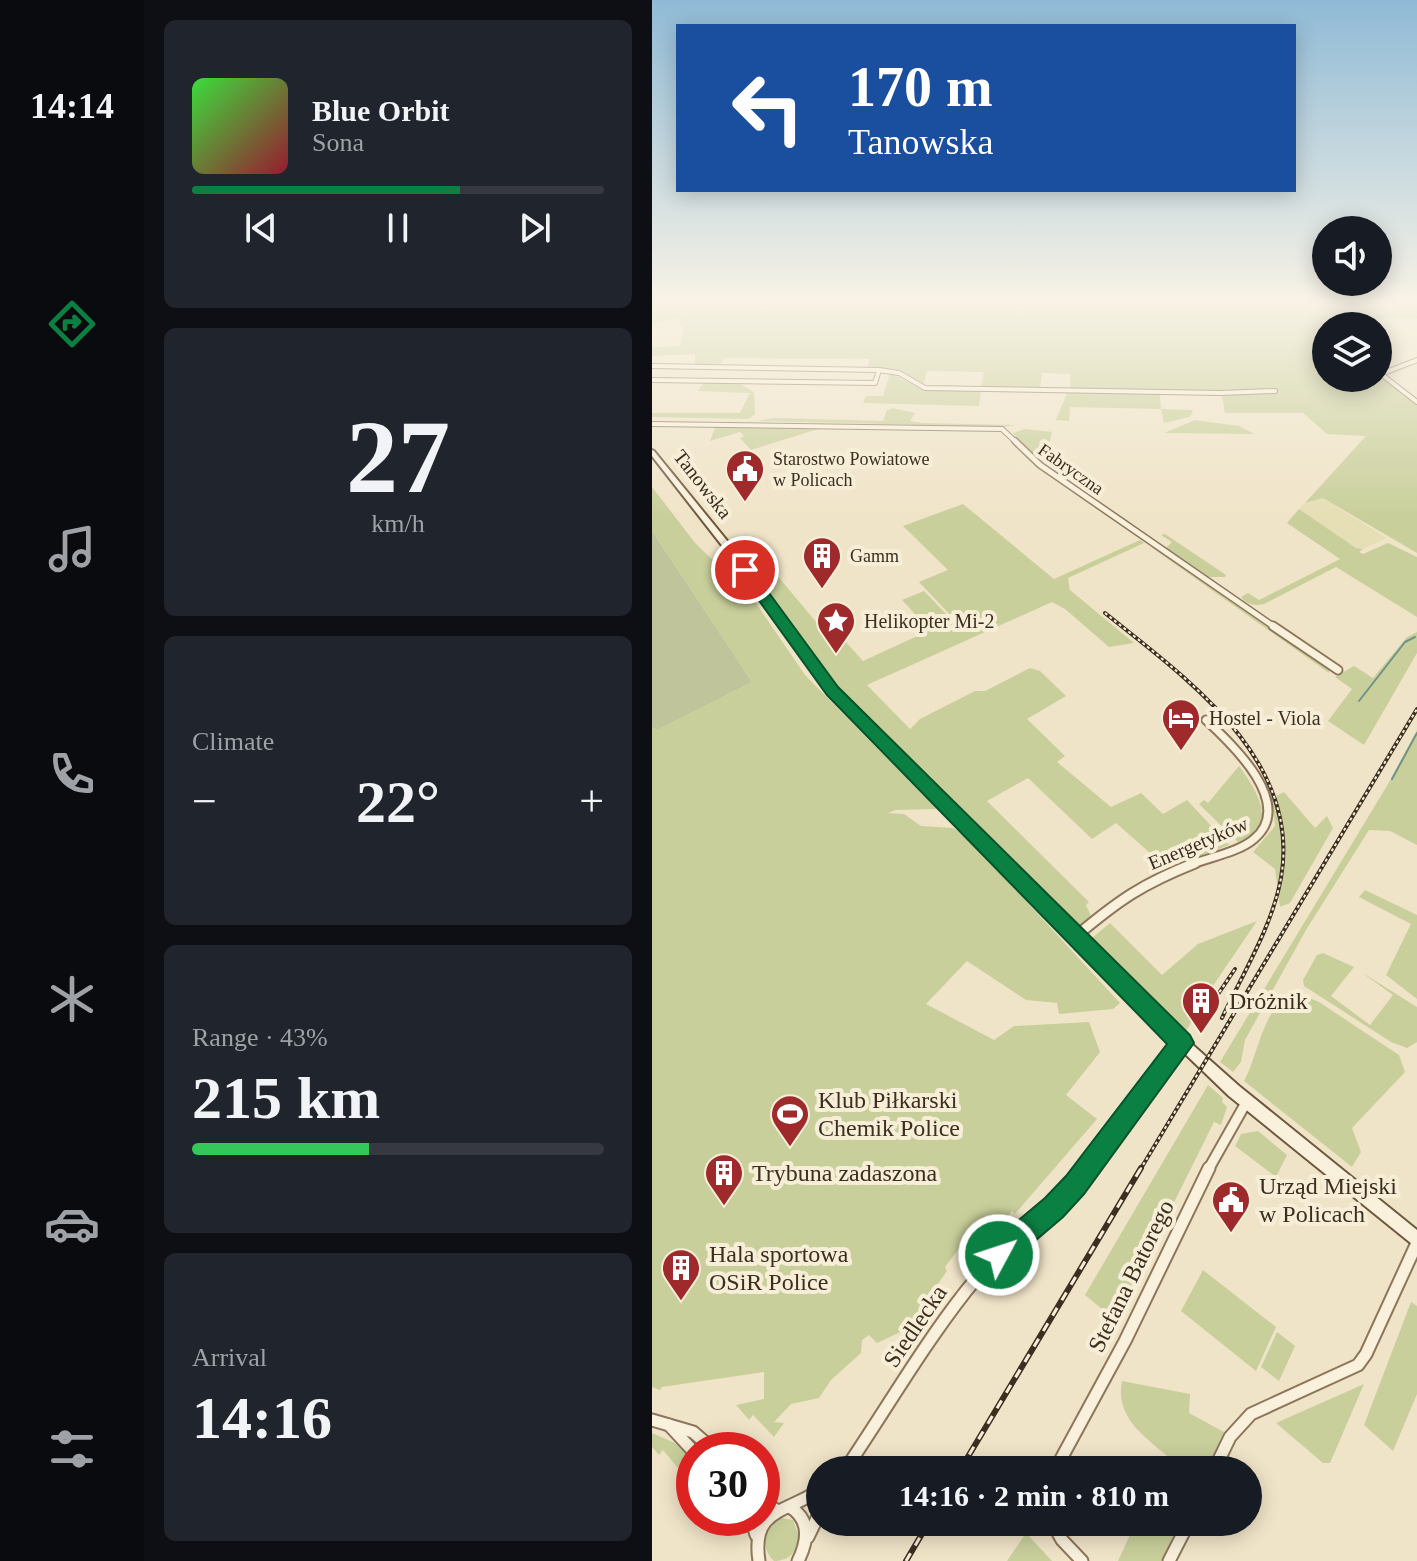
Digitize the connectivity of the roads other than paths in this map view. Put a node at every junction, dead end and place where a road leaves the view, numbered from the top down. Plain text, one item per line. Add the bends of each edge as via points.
1 (879, 370) edge
2 (885, 371) edge
3 (1389, 371) edge
4 (652, 380) edge
5 (1275, 391) dead end
6 (1417, 402) edge
7 (652, 424) edge
8 (652, 452) edge
9 (1338, 670) dead end
10 (1206, 720) dead end
11 (1075, 937) junction
12 (1182, 1043) junction
13 (1247, 1101) junction
14 (1417, 1241) edge
15 (652, 1420) edge
16 (667, 1424) junction
17 (693, 1432) edge
18 (676, 1433) edge
19 (853, 1456) edge
20 (1063, 1456) edge
21 (1221, 1456) edge
22 (806, 1500) edge
23 (780, 1507) edge
24 (783, 1508) junction
25 (810, 1536) edge
26 (1060, 1536) edge
27 (1182, 1536) edge
28 (805, 1547) junction
29 (757, 1553) edge
30 (798, 1561) edge
31 (1082, 1561) edge
32 (1169, 1561) edge

1 - 4 street via 875,383
2 - 5 street via 925,388
3 - 6 street via 1381,374
7 - 9 street, Fabryczna via 1002,429 1040,465
8 - 11 main road, Tanowska via 826,684
10 - 11 street, Energetyków via 1234,747 1261,786 1270,810 1267,828 1252,841 1142,885
11 - 12 main road, Tanowska
12 - 13 main road, Tanowska
12 - 19 street, Siedlecka via 1075,1185 968,1288
13 - 14 main road, Tanowska
13 - 20 street, Stefana Batorego
14 - 21 street via 1358,1365 1251,1414
15 - 16 street
16 - 17 street
16 - 18 street
22 - 24 street
23 - 24 street
24 - 28 street via 797,1510 804,1519
24 - 29 street via 765,1520
25 - 28 street
26 - 31 street
27 - 32 street
28 - 30 street

